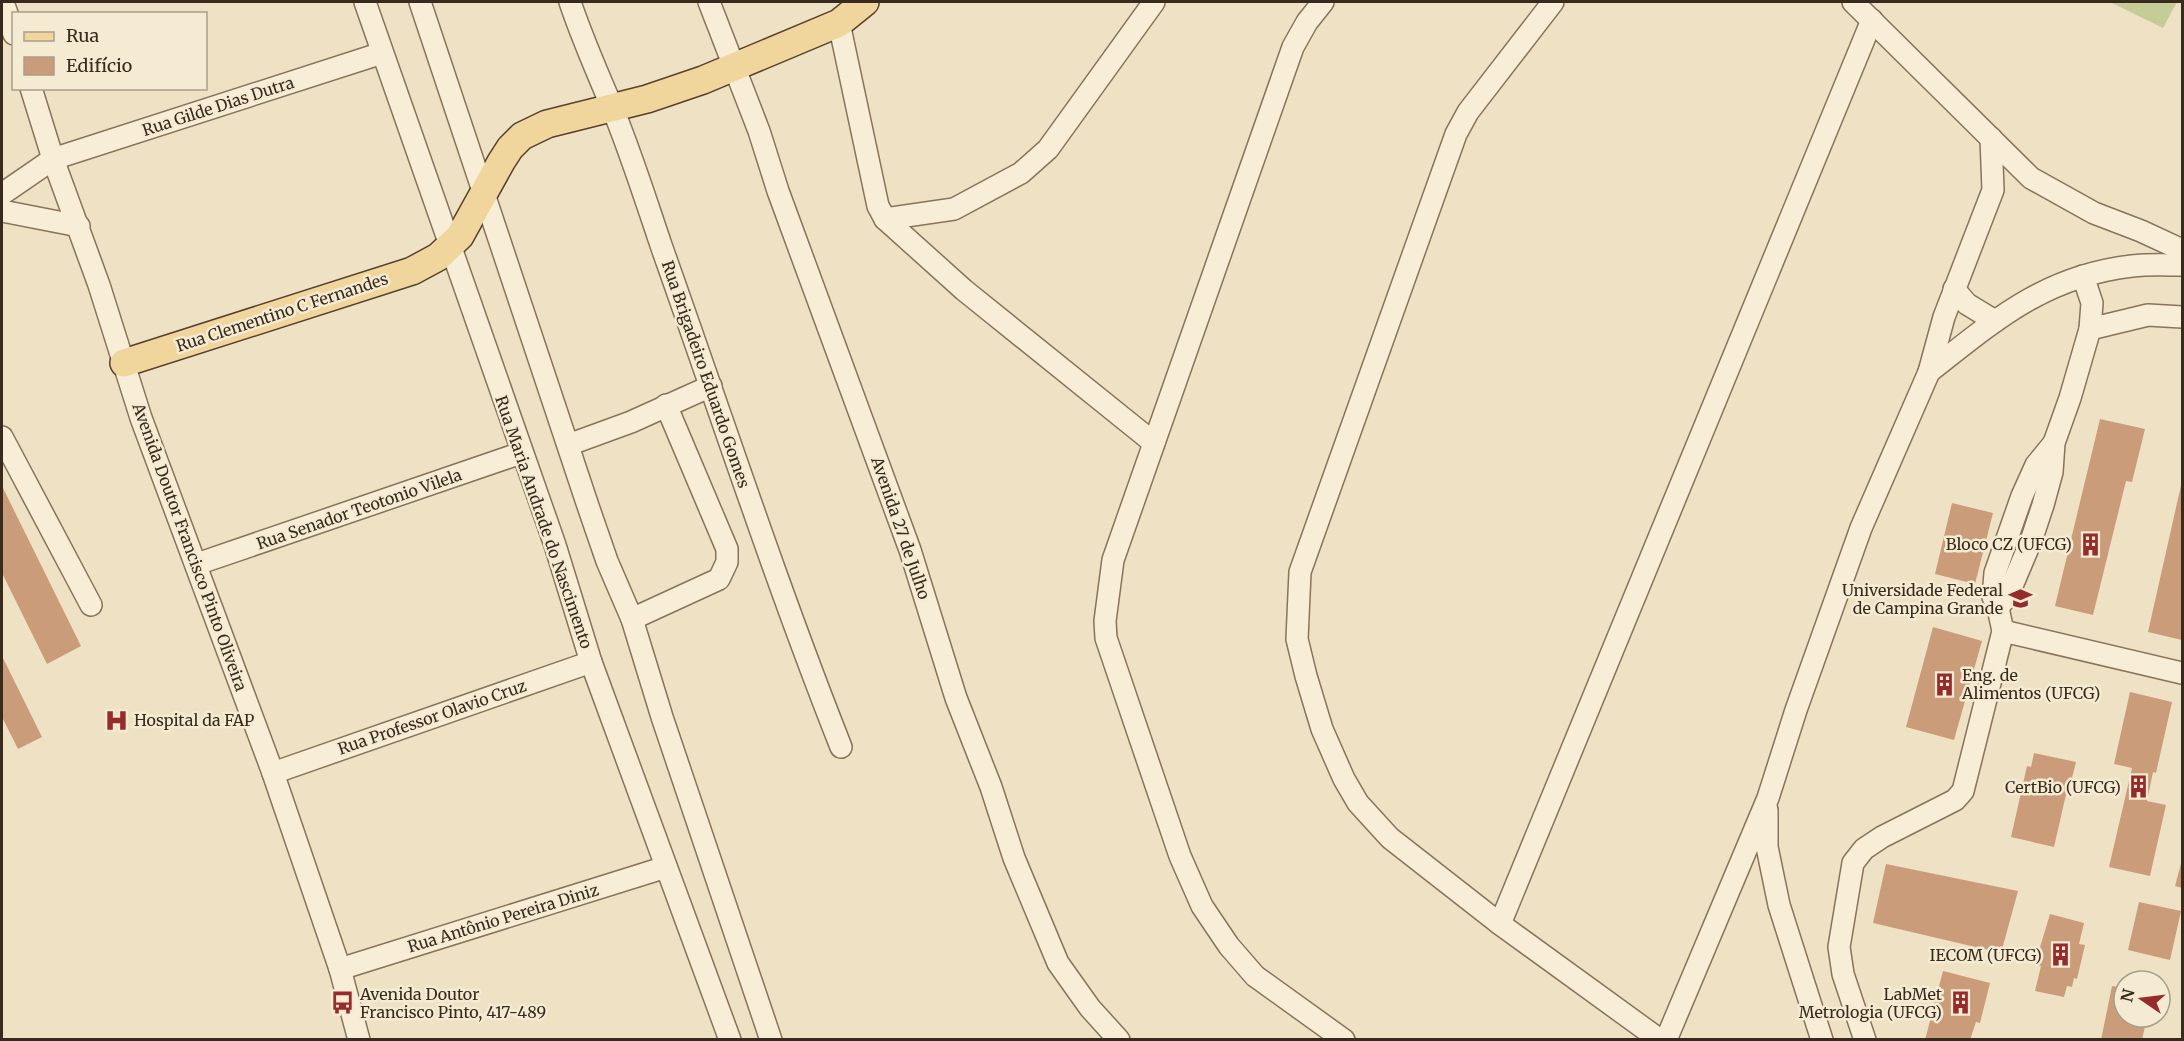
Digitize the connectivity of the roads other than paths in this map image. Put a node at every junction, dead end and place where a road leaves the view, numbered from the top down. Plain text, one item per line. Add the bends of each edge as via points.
1 (3, 2) edge
2 (364, 2) edge
3 (420, 2) edge
4 (570, 2) edge
5 (709, 2) edge
6 (865, 2) edge
7 (1154, 2) edge
8 (1323, 2) edge
9 (1553, 2) edge
10 (1853, 2) edge
11 (1872, 20) junction
12 (839, 23) junction
13 (12, 28) edge
14 (382, 53) junction
15 (733, 66) junction
16 (32, 90) edge
17 (612, 107) junction
18 (1991, 138) junction
19 (53, 159) junction
20 (2031, 178) junction
21 (1992, 190) junction
22 (2, 194) edge
23 (479, 203) junction
24 (2, 211) edge
25 (885, 219) junction
26 (79, 226) junction
27 (2141, 231) junction
28 (448, 249) junction
29 (2182, 250) edge
30 (2182, 265) edge
31 (2133, 266) junction
32 (2083, 276) junction
33 (1954, 289) junction
34 (2182, 317) edge
35 (1995, 321) junction
36 (2090, 329) junction
37 (124, 363) junction
38 (1929, 372) junction
39 (711, 386) junction
40 (666, 405) junction
41 (2, 437) edge
42 (1154, 443) junction
43 (568, 445) junction
44 (521, 453) junction
45 (197, 564) junction
46 (91, 605) dead end
47 (632, 619) junction
48 (2003, 631) junction
49 (591, 662) junction
50 (2182, 673) edge
51 (841, 747) dead end
52 (273, 773) junction
53 (1768, 798) junction
54 (666, 867) junction
55 (1500, 924) junction
56 (340, 969) junction
57 (359, 1040) edge
58 (730, 1040) edge
59 (771, 1040) edge
60 (1119, 1040) edge
61 (1344, 1040) edge
62 (1660, 1040) edge
63 (1666, 1040) edge
64 (1822, 1040) edge
65 (1865, 1040) edge

1 - 13 street
2 - 14 street, Rua Maria Andrade do Nascimento
3 - 23 street
4 - 17 street, Rua Brigadeiro Eduardo Gomes
5 - 15 street, Avenida 27 de Julho
6 - 12 main road
7 - 25 street via 1048,149 1021,172 954,209
8 - 42 street via 1293,47
9 - 55 street via 1468,112 1456,134 1300,572 1297,604 1297,639 1322,729 1358,803 1390,838
10 - 11 street
11 - 18 street
11 - 55 street
12 - 15 main road
12 - 25 street via 878,206
14 - 19 street, Rua Gilde Dias Dutra
14 - 28 street, Rua Maria Andrade do Nascimento
15 - 17 main road via 682,88
15 - 60 street, Avenida 27 de Julho via 910,550 956,698 1014,858 1058,963
16 - 19 street, Avenida Doutor Francisco Pinto Oliveira
17 - 23 main road via 547,124 522,136 510,148
17 - 39 street, Rua Brigadeiro Eduardo Gomes
18 - 20 street
18 - 21 street
19 - 22 street, Rua Gilde Dias Dutra
19 - 26 street, Avenida Doutor Francisco Pinto Oliveira
20 - 21 street
20 - 27 street via 2094,213
21 - 33 street
23 - 28 main road
23 - 43 street
24 - 26 street
25 - 42 street via 964,290
26 - 37 street, Avenida Doutor Francisco Pinto Oliveira
27 - 29 street
27 - 31 street via 2144,244 2141,257
28 - 37 main road, Rua Clementino C Fernandes via 412,271
28 - 44 street, Rua Maria Andrade do Nascimento
30 - 31 street
31 - 32 street
32 - 35 street via 2056,285
32 - 36 street via 2092,303
33 - 35 street via 1967,304
33 - 38 street
34 - 36 street via 2148,315
35 - 38 street
36 - 48 street via 2054,443 2036,465 1995,573 1993,597
37 - 45 street, Avenida Doutor Francisco Pinto Oliveira
38 - 53 street via 1862,528
39 - 40 street
39 - 51 street, Rua Brigadeiro Eduardo Gomes via 811,673
40 - 43 street
40 - 47 street via 727,549 727,562 719,579
41 - 46 street
42 - 61 street via 1113,560 1106,638 1180,856 1202,906 1255,976
43 - 47 street via 607,561
44 - 45 street, Rua Senador Teotonio Vilela
44 - 49 street, Rua Maria Andrade do Nascimento via 555,545
45 - 52 street, Avenida Doutor Francisco Pinto Oliveira
47 - 59 street
48 - 50 street
48 - 65 street via 1963,791 1955,800 1882,837 1864,849 1853,863 1839,947 1843,974
49 - 52 street, Rua Professor Olavio Cruz
49 - 54 street, Rua Maria Andrade do Nascimento
52 - 56 street, Avenida Doutor Francisco Pinto Oliveira
53 - 63 street
53 - 64 street via 1766,830 1774,885
54 - 56 street, Rua Antônio Pereira Diniz
54 - 58 street, Rua Maria Andrade do Nascimento
55 - 62 street
56 - 57 street, Avenida Doutor Francisco Pinto Oliveira

